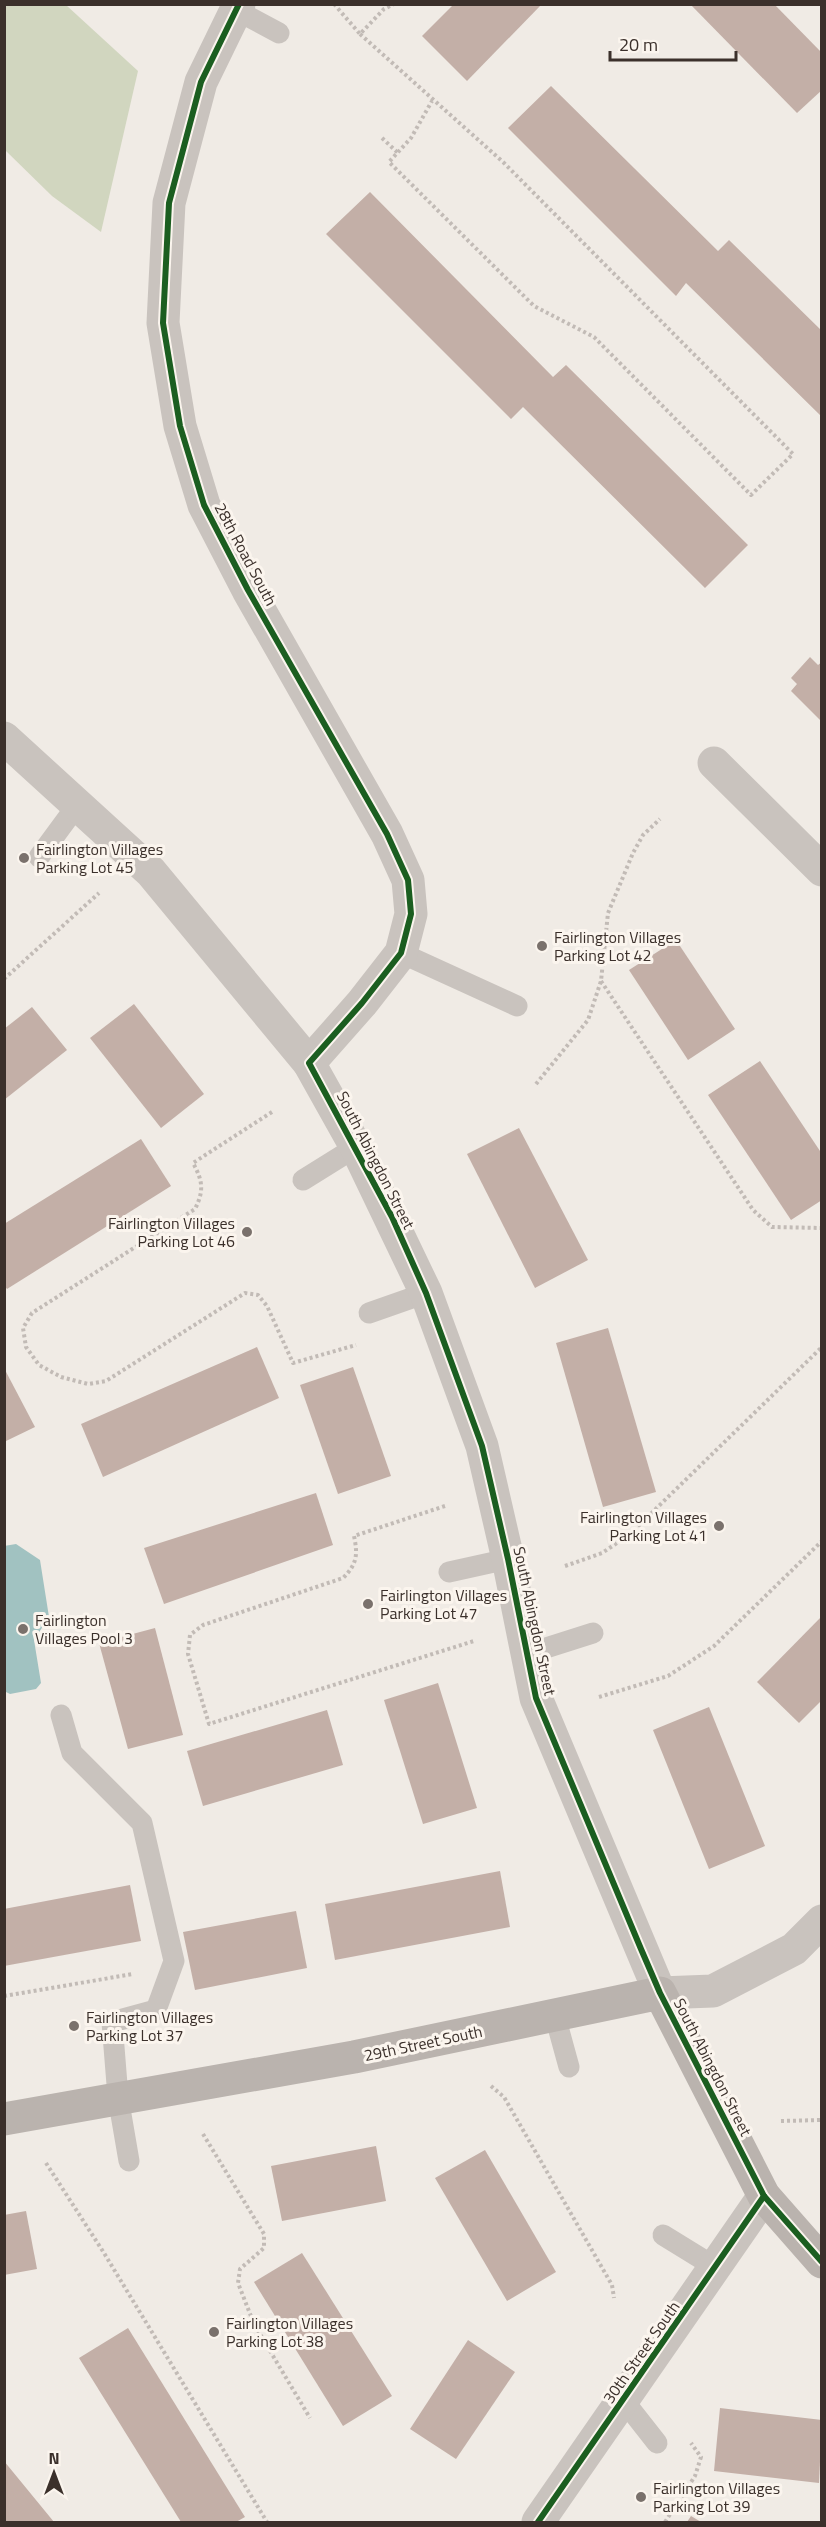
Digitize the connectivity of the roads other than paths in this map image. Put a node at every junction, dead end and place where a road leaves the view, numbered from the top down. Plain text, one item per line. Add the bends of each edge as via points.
1 (237, 8) edge
2 (279, 33) dead end
3 (4, 738) edge
4 (714, 763) dead end
5 (78, 804) junction
6 (39, 857) dead end
7 (822, 870) edge
8 (401, 953) junction
9 (517, 1006) dead end
10 (309, 1063) junction
11 (356, 1147) junction
12 (303, 1180) dead end
13 (426, 1293) junction
14 (369, 1313) dead end
15 (508, 1559) junction
16 (449, 1572) dead end
17 (593, 1633) dead end
18 (527, 1654) junction
19 (61, 1715) dead end
20 (822, 1921) edge
21 (660, 1993) junction
22 (555, 2016) junction
23 (569, 2067) dead end
24 (118, 2097) junction
25 (4, 2119) edge
26 (129, 2161) dead end
27 (764, 2196) junction
28 (663, 2235) dead end
29 (822, 2262) edge
30 (715, 2267) junction
31 (624, 2401) junction
32 (657, 2443) dead end
33 (538, 2523) edge

1 - 2 lane
1 - 8 street, 28th Road South via 201,82 169,203 163,323 180,426 204,505 387,834 408,880 411,914
3 - 5 street, South Abingdon Street
4 - 7 street
5 - 6 lane
5 - 10 street, South Abingdon Street via 151,872
8 - 9 lane
8 - 10 street, 28th Road South
10 - 11 street, South Abingdon Street
11 - 12 lane
11 - 13 street, South Abingdon Street
13 - 14 lane
13 - 15 street, South Abingdon Street via 482,1446
15 - 16 lane
15 - 18 street, South Abingdon Street
17 - 18 lane
18 - 21 street, South Abingdon Street via 536,1698
19 - 24 lane via 72,1753 142,1823 174,1961 156,2010 112,2022
20 - 21 street, 29th Street South via 794,1949 713,1991
21 - 22 street, 29th Street South
21 - 27 street, South Abingdon Street
22 - 23 lane
22 - 24 street, 29th Street South via 354,2057
24 - 25 street, 29th Street South
24 - 26 lane
27 - 29 street, South Abingdon Street
27 - 30 street, 30th Street South
28 - 30 lane
30 - 31 street, 30th Street South
31 - 32 lane
31 - 33 street, 30th Street South

